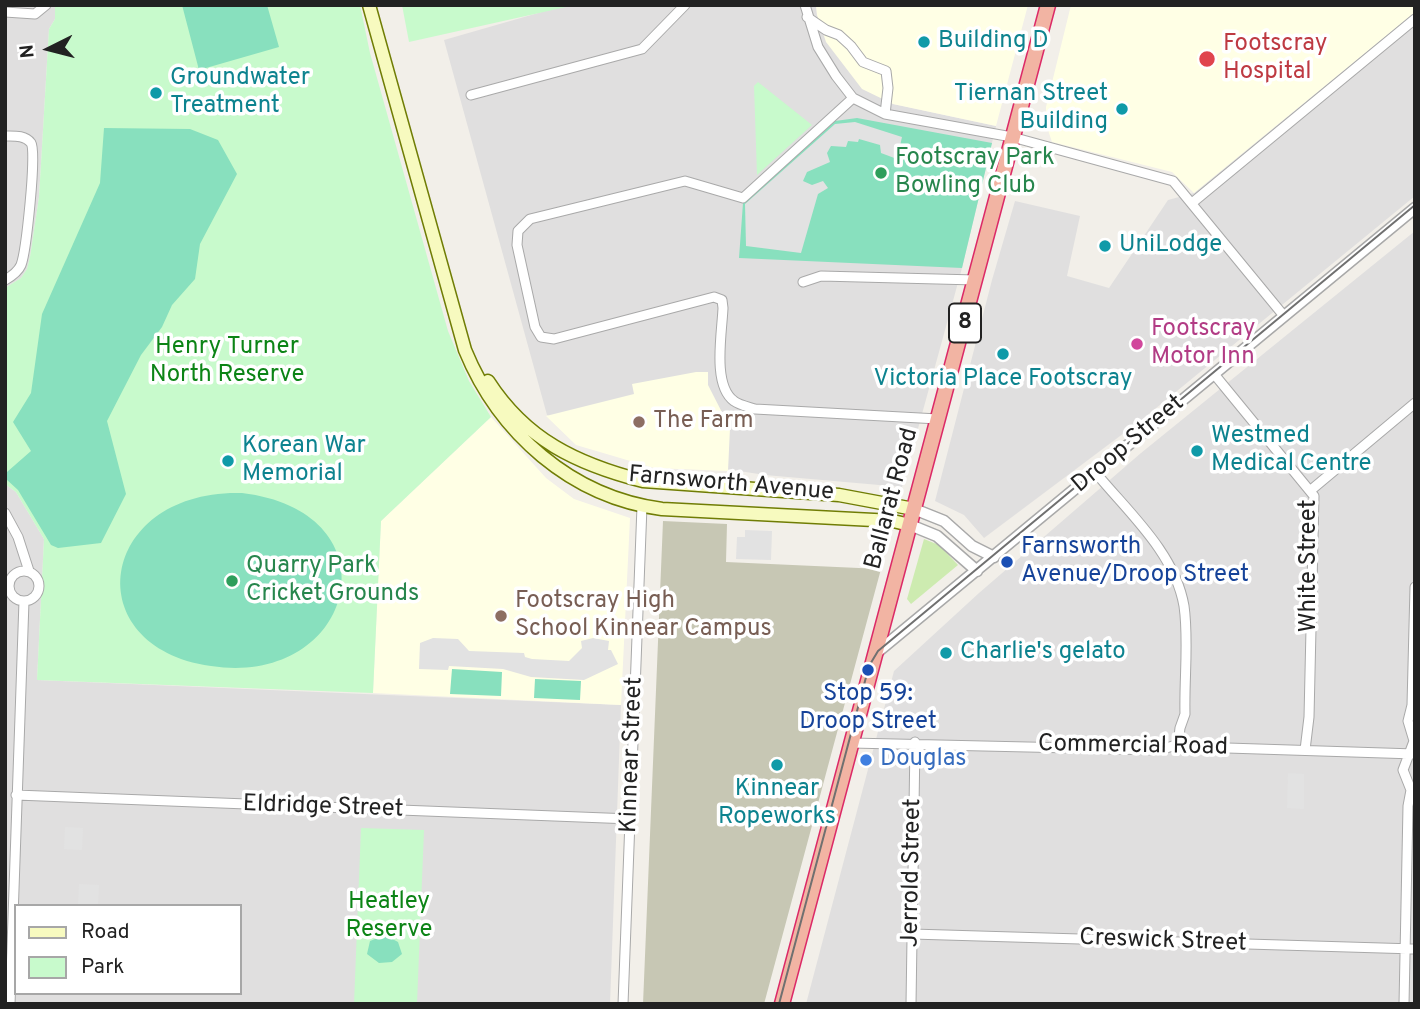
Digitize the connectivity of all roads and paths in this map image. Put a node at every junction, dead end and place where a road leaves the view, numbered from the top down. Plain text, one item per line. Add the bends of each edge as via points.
1 (46, 5) edge
2 (369, 5) edge
3 (685, 5) edge
4 (805, 5) edge
5 (1048, 5) edge
6 (5, 12) edge
7 (807, 17) junction
8 (1415, 19) edge
9 (471, 95) dead end
10 (853, 98) junction
11 (885, 114) junction
12 (5, 136) edge
13 (1013, 136) junction
14 (1192, 203) junction
15 (1415, 208) edge
16 (5, 280) edge
17 (976, 280) junction
18 (803, 282) dead end
19 (452, 305) junction
20 (1284, 316) junction
21 (1214, 374) junction
22 (1415, 403) edge
23 (938, 419) junction
24 (1096, 473) junction
25 (643, 481) junction
26 (739, 487) junction
27 (1311, 490) junction
28 (790, 491) junction
29 (642, 506) junction
30 (914, 509) junction
31 (5, 513) edge
32 (737, 513) junction
33 (788, 516) junction
34 (910, 525) junction
35 (994, 557) junction
36 (29, 571) junction
37 (977, 571) junction
38 (7, 585) edge
39 (1415, 587) edge
40 (24, 601) junction
41 (875, 654) junction
42 (915, 742) junction
43 (851, 743) junction
44 (1178, 744) junction
45 (1305, 750) junction
46 (1412, 753) edge
47 (16, 795) junction
48 (631, 819) junction
49 (1411, 855) edge
50 (912, 934) junction
51 (1410, 949) edge
52 (10, 1004) edge
53 (623, 1004) edge
54 (782, 1004) edge
55 (911, 1004) edge
56 (1404, 1004) edge

1 - 6 street via 36,14
2 - 19 main road, Farnsworth Avenue
3 - 9 street via 642,49
4 - 7 street
5 - 13 highway, Ballarat Road / 8
7 - 10 street via 818,47
7 - 11 street via 839,35 863,62 886,71
8 - 14 street
10 - 11 street
10 - 23 street via 743,198 685,181 530,219 518,231 517,245 535,327 541,337 554,339 714,296 722,300 722,387 734,402 755,409
11 - 13 street
12 - 16 street via 21,137 33,149 21,264
13 - 14 street via 1173,181
13 - 17 highway, Ballarat Road / 8
14 - 20 street
15 - 20 street, Droop Street
17 - 18 street via 821,276
17 - 23 highway, Ballarat Road / 8
19 - 25 main road, Farnsworth Avenue via 484,373 523,424 572,458
19 - 29 main road, Farnsworth Avenue via 474,372 519,436 576,481
20 - 21 street, Droop Street
21 - 24 street, Droop Street
21 - 27 street, White Street
22 - 27 street
23 - 30 highway, Ballarat Road / 8
24 - 35 street, Droop Street
24 - 44 street via 1157,547 1180,593 1185,622 1185,714
25 - 26 main road, Farnsworth Avenue
25 - 29 main road
26 - 28 main road, Farnsworth Avenue
26 - 32 main road
27 - 45 street, White Street via 1315,502
28 - 30 main road, Farnsworth Avenue
28 - 33 main road
29 - 32 main road, Farnsworth Avenue
29 - 48 street, Kinnear Street
30 - 34 highway, Ballarat Road / 8
30 - 35 street, Farnsworth Avenue via 944,521 972,546
31 - 36 street
32 - 33 main road, Farnsworth Avenue
33 - 34 main road, Farnsworth Avenue
34 - 37 street, Farnsworth Avenue via 937,536
34 - 41 highway, Ballarat Road / 8
35 - 37 street, Droop Street
36 - 38 street via 17,572
36 - 40 street via 38,579 39,590
37 - 41 street, Droop Street
38 - 40 street via 14,597
39 - 46 street via 1408,719
40 - 47 street
41 - 43 highway, Ballarat Road / 8
42 - 43 street, Commercial Road
42 - 44 street, Commercial Road via 1160,750
42 - 50 street, Jerrold Street
43 - 54 highway, Ballarat Road / 8
44 - 45 street, Commercial Road
45 - 46 street, Commercial Road
46 - 49 street via 1403,771 1412,792 1408,806
47 - 48 street, Eldridge Street
47 - 52 street
48 - 53 street, Kinnear Street
49 - 51 street
50 - 51 street, Creswick Street
50 - 55 street, Jerrold Street
51 - 56 street

